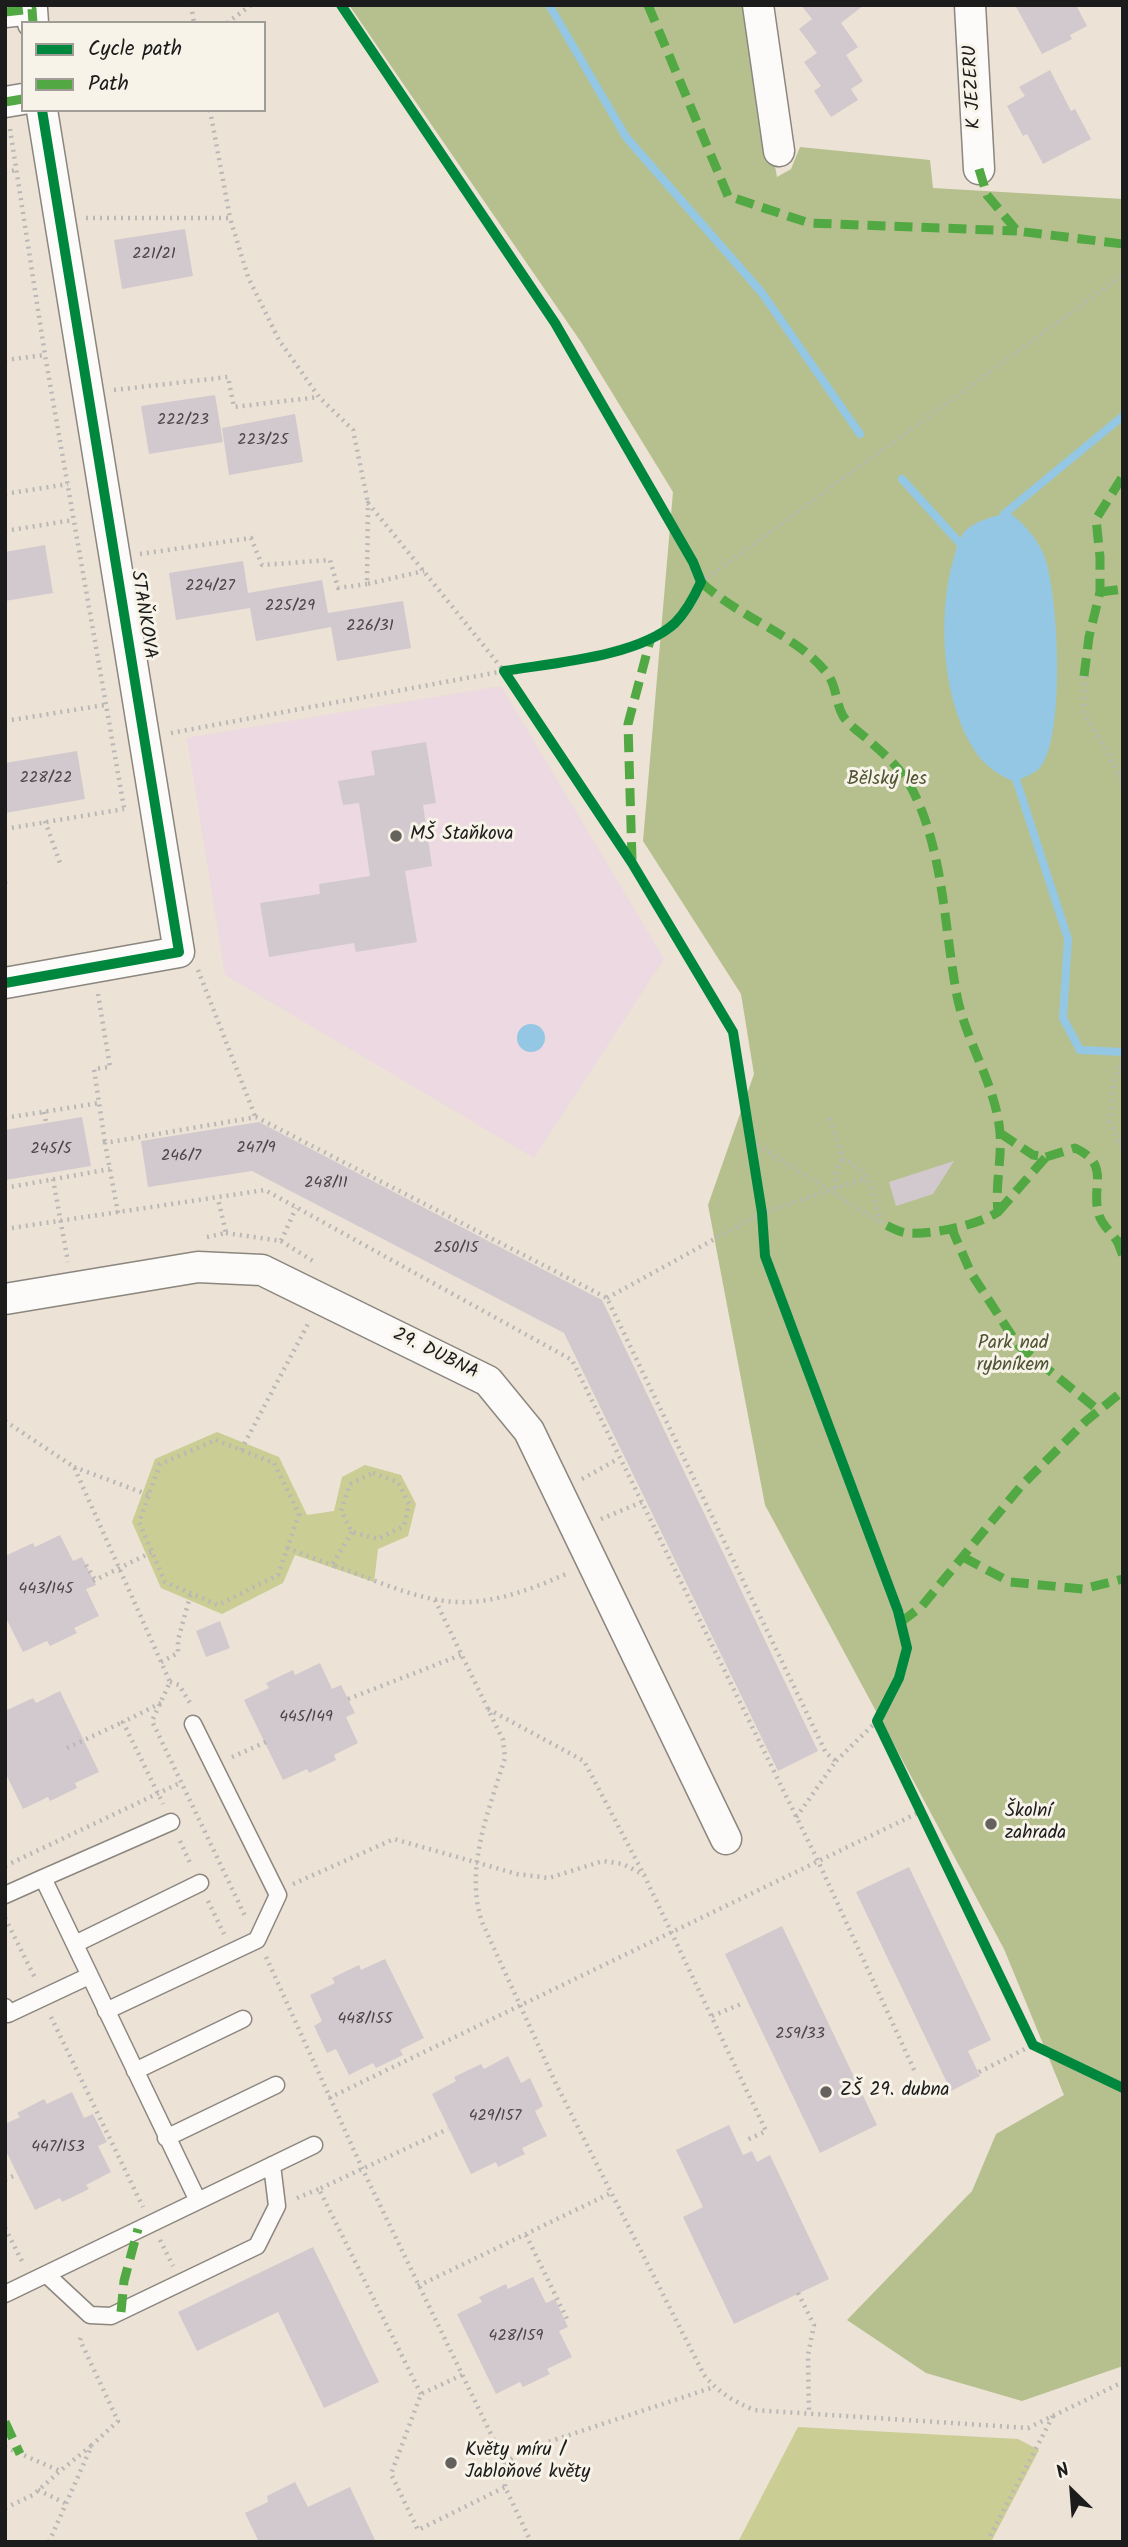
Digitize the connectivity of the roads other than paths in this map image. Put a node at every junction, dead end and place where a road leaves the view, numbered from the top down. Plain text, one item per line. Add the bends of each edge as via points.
1 (758, 5) edge
2 (970, 5) edge
3 (42, 112) edge
4 (779, 151) dead end
5 (979, 169) dead end
6 (5, 983) edge
7 (5, 1299) edge
8 (193, 1724) dead end
9 (172, 1822) dead end
10 (726, 1839) dead end
11 (43, 1878) junction
12 (200, 1884) dead end
13 (5, 1895) edge
14 (75, 1944) junction
15 (89, 1976) junction
16 (5, 2007) edge
17 (106, 2011) junction
18 (243, 2019) dead end
19 (135, 2071) junction
20 (276, 2085) dead end
21 (166, 2137) junction
22 (314, 2145) dead end
23 (272, 2165) junction
24 (198, 2202) junction
25 (40, 2278) junction
26 (5, 2294) edge

1 - 4 street
2 - 5 street, K JEZERU
3 - 6 street, STAŇKOVA via 179,952
7 - 10 street, 29. DUBNA via 198,1267 262,1270 488,1381 529,1432
8 - 17 lane via 278,1895 257,1940
9 - 11 lane
11 - 13 lane
11 - 14 lane
12 - 14 lane
14 - 15 lane
15 - 16 lane via 46,2003 8,2014
15 - 17 lane
17 - 19 lane
18 - 19 lane
19 - 21 lane
20 - 21 lane
21 - 24 lane
22 - 23 lane
23 - 24 lane
23 - 25 lane via 277,2206 257,2246 111,2316 90,2315
24 - 25 lane
25 - 26 lane

